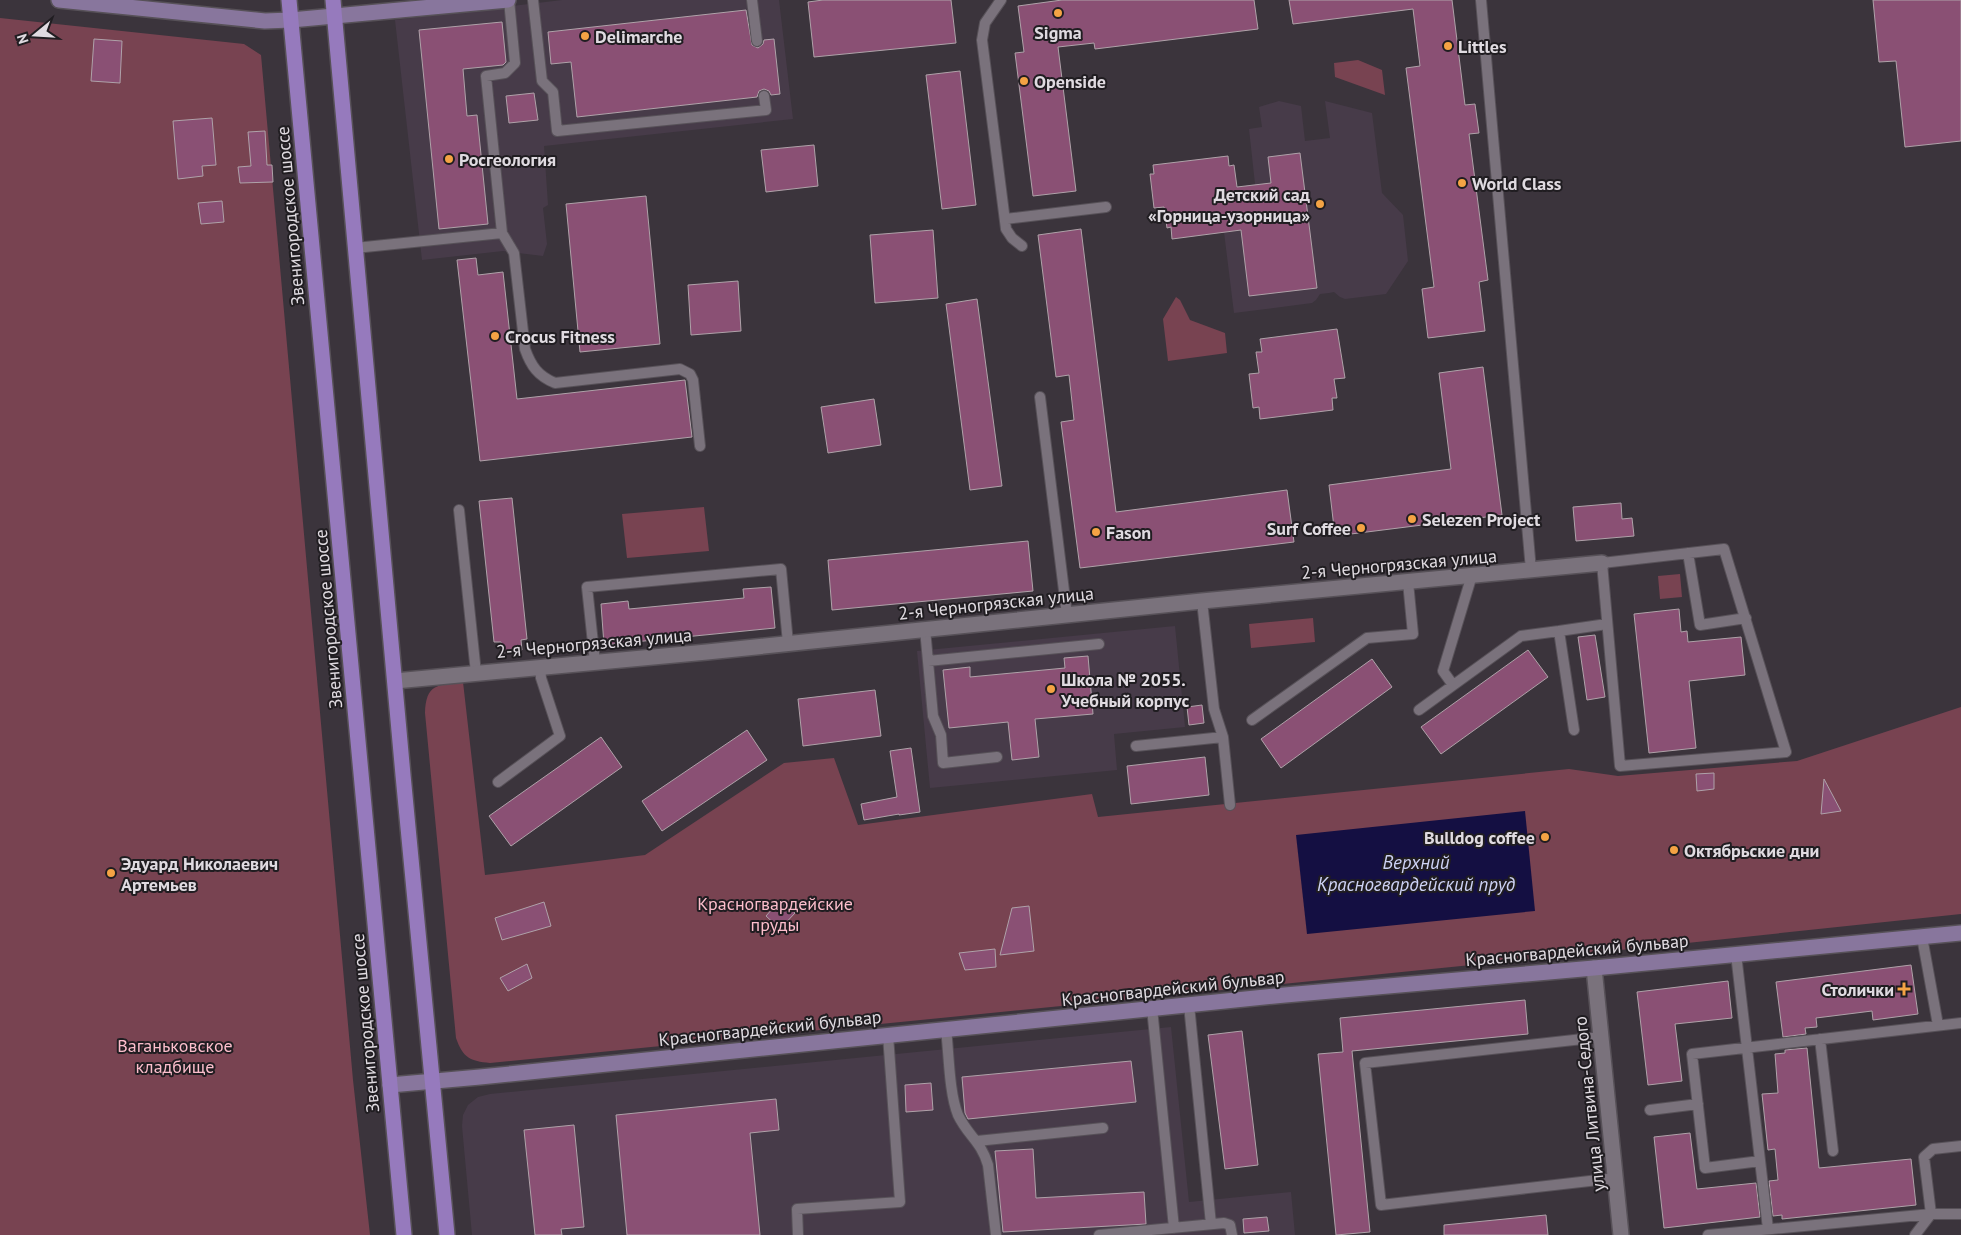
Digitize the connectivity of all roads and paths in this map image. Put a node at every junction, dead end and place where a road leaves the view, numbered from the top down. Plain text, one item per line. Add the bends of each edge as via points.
1 (60, 0) edge
2 (289, 0) edge
3 (333, 0) edge
4 (509, 0) edge
5 (533, 0) edge
6 (752, 0) edge
7 (1001, 0) edge
8 (1481, 0) edge
9 (334, 16) junction
10 (291, 20) junction
11 (757, 41) dead end
12 (764, 96) dead end
13 (1106, 206) dead end
14 (1005, 219) junction
15 (502, 233) junction
16 (1022, 246) dead end
17 (355, 248) junction
18 (1040, 397) dead end
19 (700, 446) dead end
20 (459, 510) dead end
21 (1688, 553) junction
22 (1602, 564) junction
23 (1531, 570) junction
24 (1472, 576) junction
25 (1408, 582) junction
26 (1202, 601) junction
27 (1067, 614) junction
28 (1746, 618) junction
29 (1607, 624) junction
30 (925, 629) junction
31 (1559, 631) junction
32 (788, 643) junction
33 (1099, 644) dead end
34 (928, 661) junction
35 (595, 662) junction
36 (540, 667) junction
37 (476, 673) junction
38 (395, 681) junction
39 (1453, 685) junction
40 (1419, 710) dead end
41 (1252, 720) dead end
42 (1574, 730) dead end
43 (1222, 737) junction
44 (1136, 746) dead end
45 (997, 757) dead end
46 (498, 782) dead end
47 (1230, 805) dead end
48 (1961, 934) edge
49 (1922, 937) junction
50 (1736, 954) junction
51 (1594, 968) junction
52 (1189, 1005) junction
53 (1152, 1008) junction
54 (1961, 1023) edge
55 (1938, 1025) junction
56 (946, 1030) junction
57 (888, 1035) junction
58 (1601, 1037) junction
59 (1820, 1039) junction
60 (1747, 1047) junction
61 (433, 1081) junction
62 (390, 1085) junction
63 (1698, 1104) junction
64 (1650, 1110) dead end
65 (1103, 1128) dead end
66 (977, 1141) junction
67 (1961, 1146) edge
68 (1833, 1150) dead end
69 (1760, 1161) junction
70 (1616, 1178) junction
71 (1931, 1214) junction
72 (1961, 1214) edge
73 (1211, 1224) junction
74 (1174, 1228) junction
75 (1768, 1228) junction
76 (404, 1235) edge
77 (447, 1235) edge
78 (798, 1235) edge
79 (996, 1235) edge
80 (1099, 1235) edge
81 (1232, 1235) edge
82 (1621, 1235) edge
83 (1708, 1235) edge
84 (1915, 1235) edge

1 - 10 street via 253,20
2 - 10 main road, Звенигородское шоссе
3 - 9 main road
4 - 9 street
4 - 15 lane via 515,63 505,73 486,76
5 - 12 lane via 542,81 553,92 558,131 766,110
6 - 11 lane
7 - 14 lane via 985,23 982,34
8 - 23 lane
9 - 10 street
9 - 17 main road
10 - 62 main road, Звенигородское шоссе
13 - 14 lane
14 - 16 lane via 1006,229
15 - 17 lane
15 - 19 lane via 514,253 525,349 537,373 555,382 686,370 693,380
17 - 38 main road
18 - 27 lane
20 - 37 lane
21 - 22 lane
21 - 28 lane via 1724,549
21 - 28 lane via 1700,625
22 - 23 street, 2-я Черногрязская улица
22 - 29 lane
23 - 24 street, 2-я Черногрязская улица
24 - 25 street, 2-я Черногрязская улица
24 - 39 lane via 1443,671
25 - 26 street, 2-я Черногрязская улица
25 - 41 lane via 1413,634 1367,638
26 - 27 street, 2-я Черногрязская улица
26 - 43 lane via 1214,709
27 - 30 street, 2-я Черногрязская улица
28 - 29 lane via 1786,752 1620,766
29 - 31 lane
30 - 32 street, 2-я Черногрязская улица
30 - 34 lane
31 - 39 lane via 1521,636
31 - 42 lane
32 - 35 street, 2-я Черногрязская улица
32 - 35 lane via 781,569 587,588
33 - 34 lane
34 - 45 lane via 933,716 941,735 943,763
35 - 36 street, 2-я Черногрязская улица
36 - 37 street, 2-я Черногрязская улица
36 - 46 lane via 560,736
37 - 38 street, 2-я Черногрязская улица
38 - 61 main road
39 - 40 lane
43 - 44 lane
43 - 47 lane
48 - 49 street, Красногвардейский бульвар
49 - 50 street, Красногвардейский бульвар
49 - 55 lane
50 - 51 street, Красногвардейский бульвар
50 - 60 lane
51 - 52 street, Красногвардейский бульвар
51 - 58 street, улица Литвина-Седого
52 - 53 street, Красногвардейский бульвар
52 - 73 lane
53 - 56 street, Красногвардейский бульвар
53 - 74 lane
54 - 55 lane
55 - 59 lane
56 - 57 street, Красногвардейский бульвар
56 - 66 lane via 954,1103 962,1122
57 - 61 street, Красногвардейский бульвар
57 - 78 lane via 900,1202 797,1208
58 - 70 street, улица Литвина-Седого
58 - 70 lane via 1365,1063 1381,1205
59 - 60 lane
59 - 68 lane
60 - 63 lane via 1692,1054
60 - 69 lane
61 - 62 street, Красногвардейский бульвар
61 - 77 main road
62 - 76 main road, Звенигородское шоссе
63 - 64 lane
63 - 69 lane via 1705,1168
65 - 66 lane
66 - 79 lane via 988,1165
67 - 71 lane via 1933,1149 1924,1157
69 - 75 lane
70 - 82 street, улица Литвина-Седого
71 - 72 lane
71 - 75 lane
71 - 84 lane
73 - 74 lane
73 - 81 lane via 1227,1224
74 - 80 lane
75 - 83 lane

